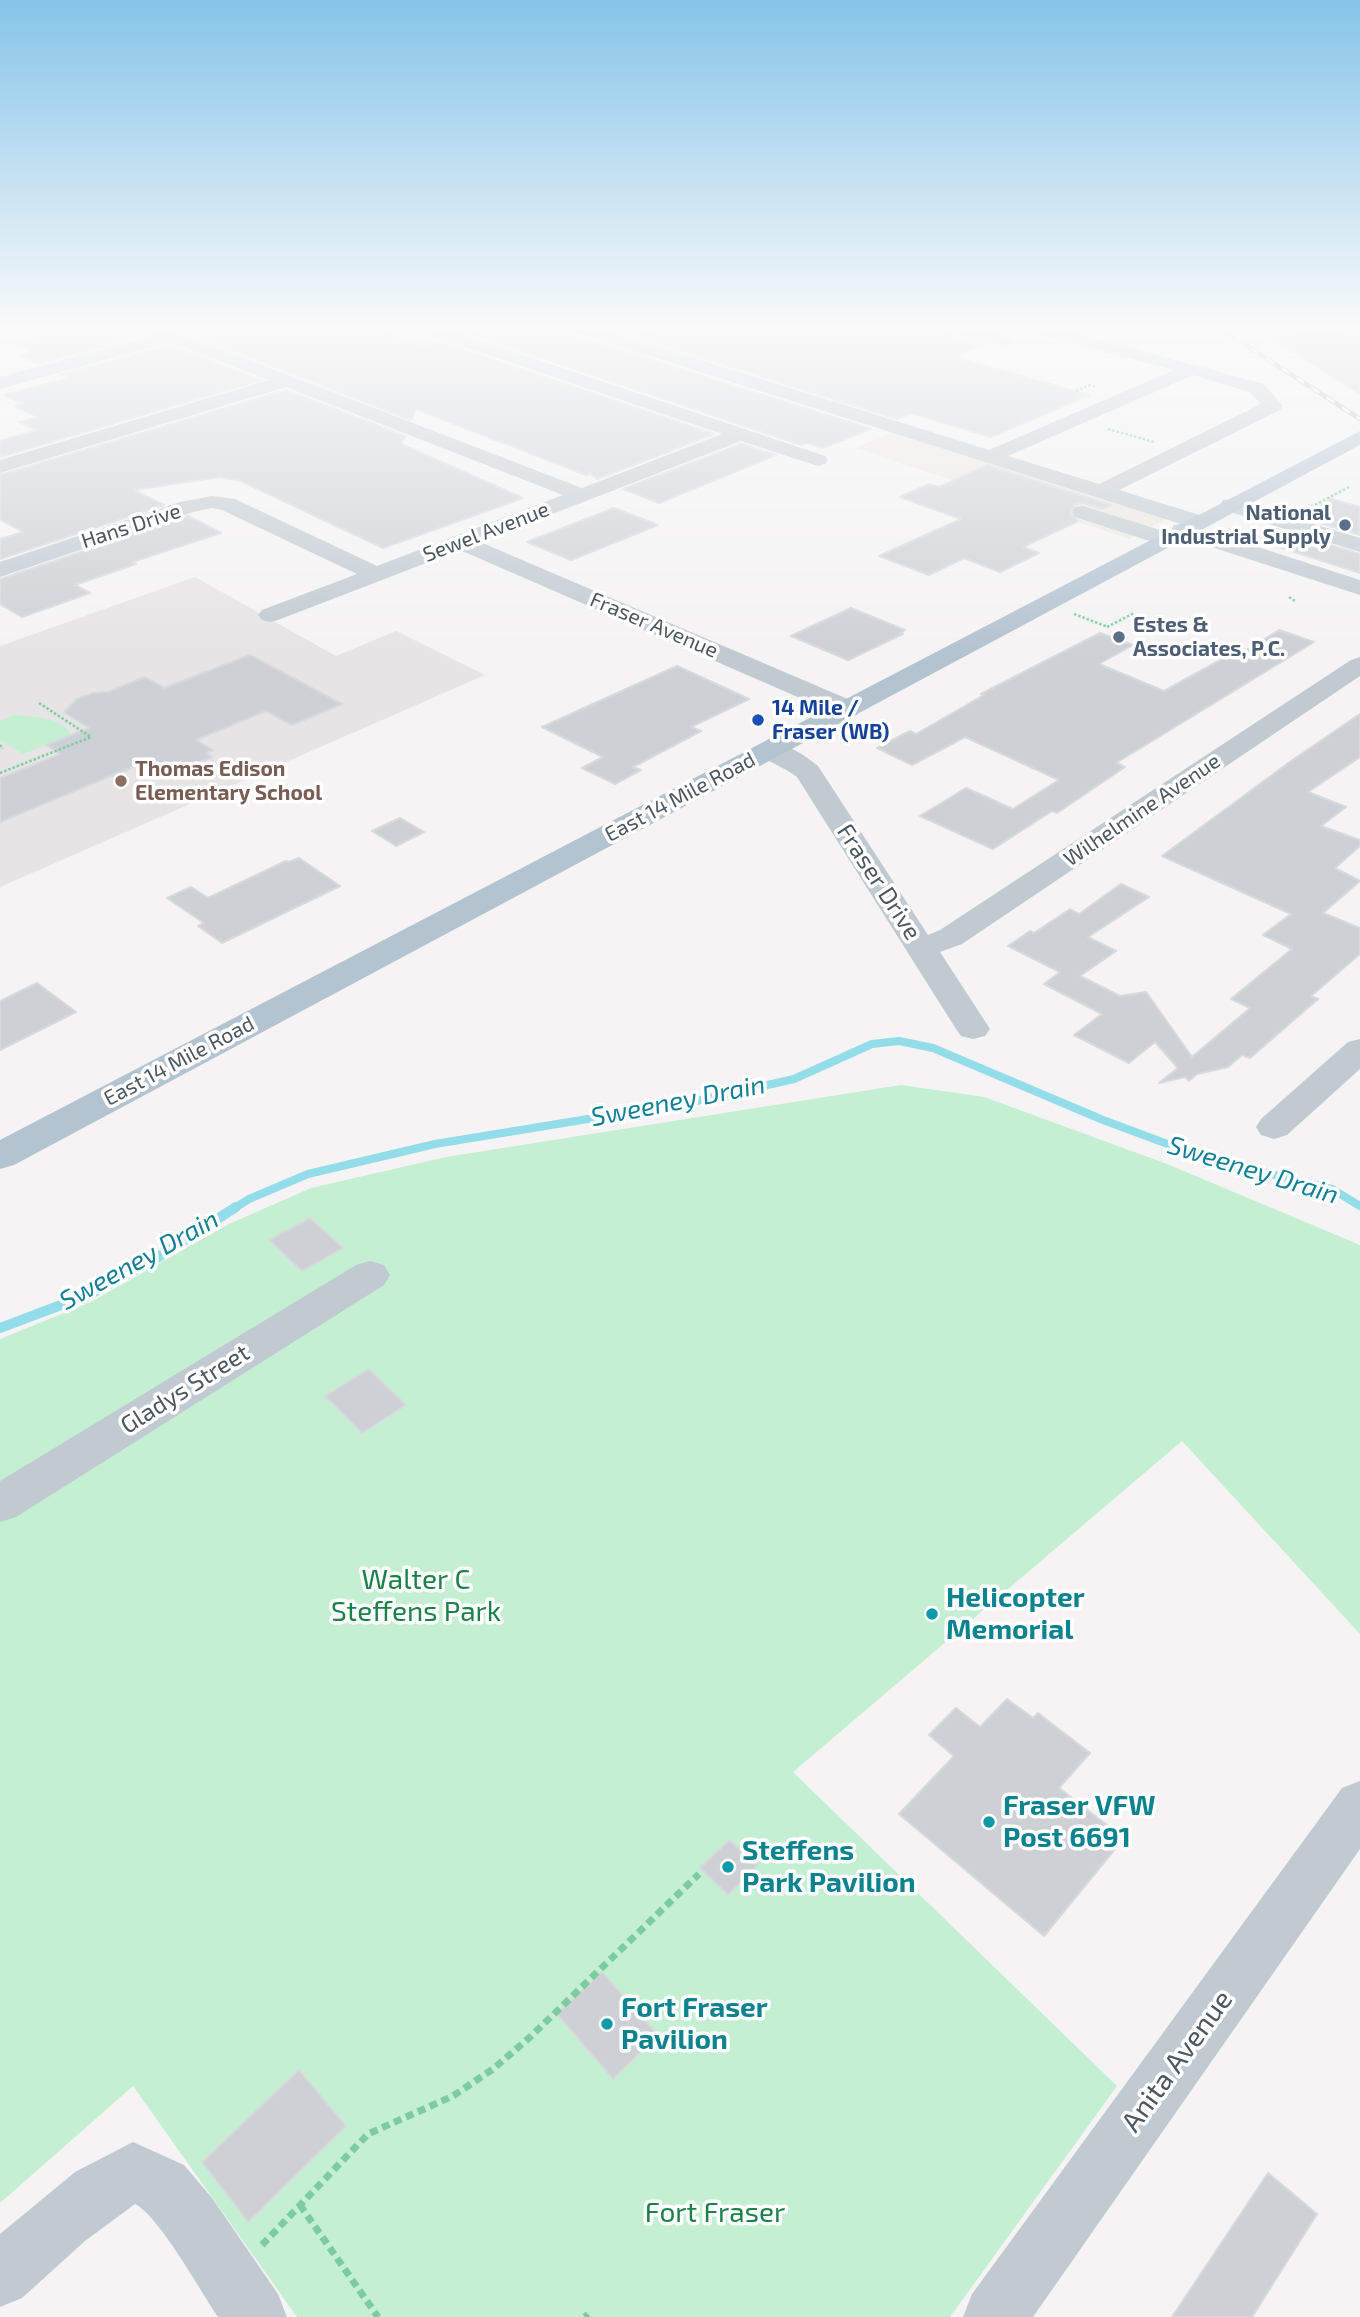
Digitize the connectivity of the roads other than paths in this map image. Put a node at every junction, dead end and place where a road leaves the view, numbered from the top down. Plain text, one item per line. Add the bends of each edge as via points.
1 (100, 437) edge
2 (432, 437) edge
3 (732, 437) edge
4 (749, 437) edge
5 (926, 437) edge
6 (1035, 437) edge
7 (1210, 437) edge
8 (1360, 437) edge
9 (989, 457) junction
10 (818, 460) dead end
11 (0, 467) edge
12 (1100, 492) junction
13 (582, 495) junction
14 (1062, 505) dead end
15 (1231, 505) junction
16 (1182, 530) junction
17 (461, 542) junction
18 (1360, 545) edge
19 (0, 570) edge
20 (376, 574) junction
21 (1360, 588) edge
22 (270, 615) dead end
23 (1360, 665) edge
24 (848, 709) junction
25 (770, 750) junction
26 (921, 948) junction
27 (973, 1029) dead end
28 (1360, 1050) edge
29 (1274, 1126) dead end
30 (0, 1156) edge
31 (370, 1275) dead end
32 (0, 1504) edge
33 (1360, 1805) edge
34 (0, 2276) edge
35 (241, 2297) edge
36 (995, 2317) edge

1 - 11 street
2 - 13 street
3 - 13 street, Sewel Avenue
4 - 10 street
5 - 9 street
6 - 9 street
7 - 12 street
8 - 15 main road, East 14 Mile Road
9 - 12 street
12 - 16 street
13 - 17 street, Sewel Avenue
14 - 16 street
15 - 16 main road, East 14 Mile Road
15 - 18 street
16 - 21 street
16 - 24 main road, East 14 Mile Road
17 - 20 street, Sewel Avenue
17 - 24 street, Fraser Avenue
19 - 20 street, Hans Drive via 212,502 227,504
20 - 22 street, Sewel Avenue
23 - 26 street, Wilhelmine Avenue via 951,937
24 - 25 main road, East 14 Mile Road
25 - 26 street, Fraser Drive via 808,772
25 - 30 main road, East 14 Mile Road
26 - 27 street, Fraser Drive
28 - 29 street
31 - 32 street, Gladys Street
33 - 36 street, Anita Avenue
34 - 35 street via 78,2206 133,2172 163,2186

